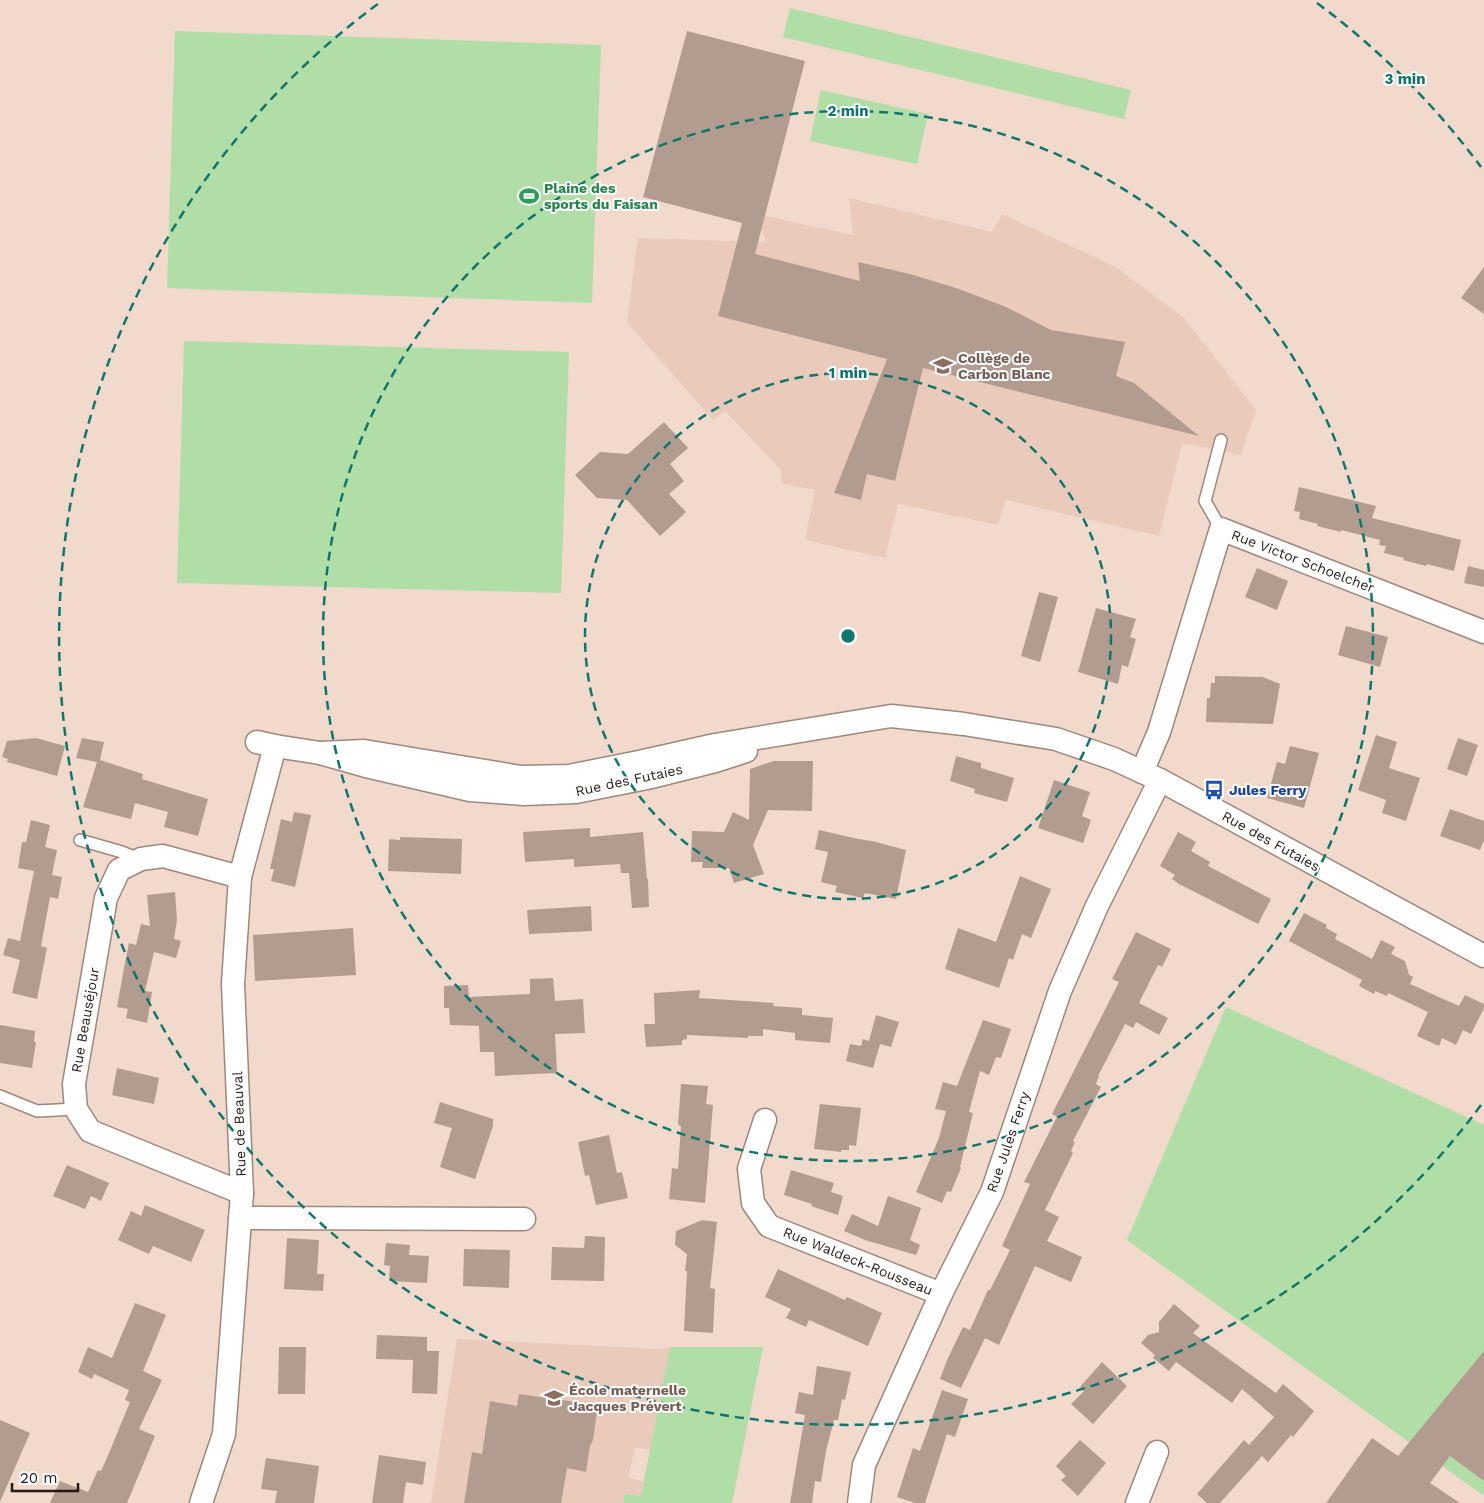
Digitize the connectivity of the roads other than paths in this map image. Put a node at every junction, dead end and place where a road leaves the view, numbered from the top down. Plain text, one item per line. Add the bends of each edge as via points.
1 (1221, 440) dead end
2 (1221, 529) junction
3 (1484, 632) edge
4 (266, 744) joint
5 (1151, 776) junction
6 (80, 840) dead end
7 (141, 859) junction
8 (240, 877) junction
9 (1484, 956) edge
10 (0, 1096) edge
11 (76, 1110) junction
12 (765, 1120) dead end
13 (242, 1193) junction
14 (240, 1218) junction
15 (524, 1219) dead end
16 (942, 1294) junction
17 (1158, 1452) dead end
18 (201, 1503) edge
19 (859, 1503) edge
20 (1137, 1503) edge

1 - 2 lane via 1205,501
2 - 3 street, Rue Victor Schoelcher
2 - 5 street, Rue Victor Schoelcher via 1158,732
4 - 5 street, Rue des Futaies via 320,753 470,790 524,794 576,792 715,761 816,729 891,716 1056,739
4 - 8 street, Rue de Beauval
5 - 9 street, Rue des Futaies
5 - 16 street, Rue Jules Ferry via 1060,991 992,1192
6 - 7 lane
7 - 8 street, Rue Beauséjour via 163,856
7 - 11 street, Rue Beauséjour via 119,870 106,898 74,1084
8 - 13 street, Rue de Beauval via 233,984
10 - 11 lane via 37,1111
11 - 13 street, Rue Beauséjour via 90,1131
12 - 16 street, Rue Waldeck-Rousseau via 749,1169 753,1203 769,1226
13 - 14 street, Rue de Beauval
14 - 15 street
14 - 18 street, Rue de Beauval via 224,1434
16 - 19 street, Rue Jules Ferry via 864,1465
17 - 20 street

